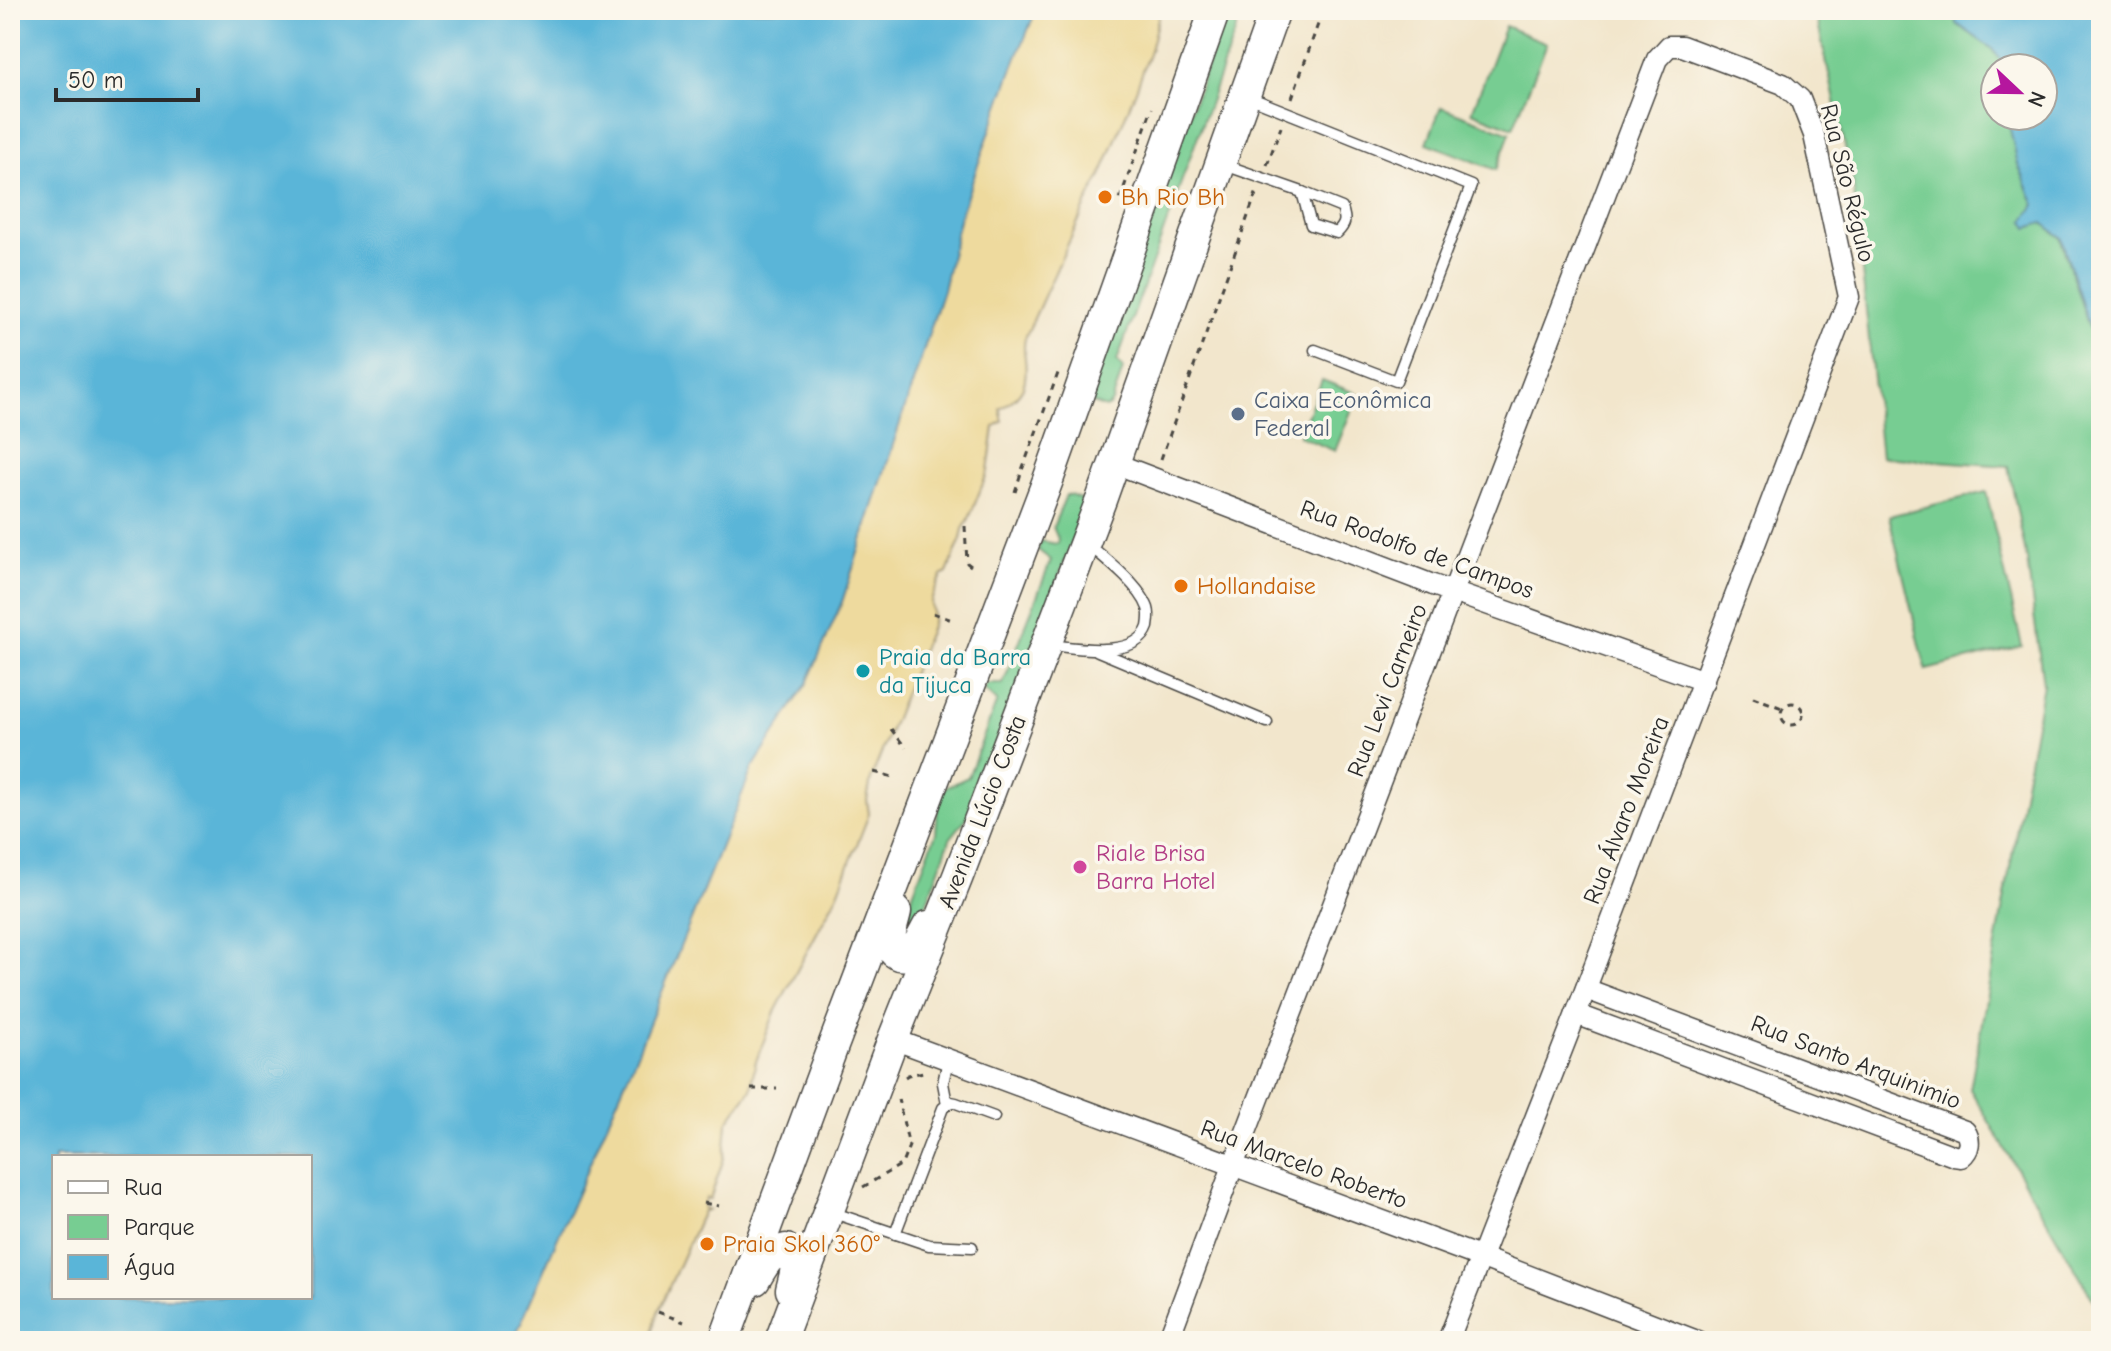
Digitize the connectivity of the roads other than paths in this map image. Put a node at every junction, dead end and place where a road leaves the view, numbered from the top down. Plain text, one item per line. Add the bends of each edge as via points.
1 (1215, 10) edge
2 (1275, 10) edge
3 (1657, 59) joint
4 (1244, 96) junction
5 (1221, 164) junction
6 (1302, 192) junction
7 (1849, 297) joint
8 (1315, 350) dead end
9 (1114, 463) junction
10 (1085, 540) junction
11 (1453, 592) junction
12 (1045, 644) junction
13 (1096, 650) junction
14 (1704, 681) junction
15 (1267, 722) dead end
16 (911, 840) junction
17 (958, 876) junction
18 (1586, 989) junction
19 (1576, 1014) junction
20 (889, 1053) junction
21 (948, 1060) junction
22 (947, 1104) junction
23 (994, 1117) dead end
24 (1233, 1166) junction
25 (830, 1212) junction
26 (895, 1234) junction
27 (972, 1247) dead end
28 (1480, 1257) junction
29 (728, 1329) edge
30 (781, 1340) edge
31 (1168, 1341) edge
32 (1448, 1341) edge
33 (1697, 1341) edge

1 - 16 main road via 1048,480
2 - 4 main road, Avenida Lúcio Costa
3 - 7 street, Rua São Régulo via 1669,46 1682,46 1783,84 1800,99 1814,135
3 - 11 street, Rua Levi Carneiro
4 - 5 main road, Avenida Lúcio Costa
4 - 8 lane via 1471,186 1396,381
5 - 6 lane
5 - 9 main road, Avenida Lúcio Costa
6 - 6 lane via 1311,225 1337,233 1344,227 1342,208
7 - 14 street, Rua Álvaro Moreira
9 - 10 main road, Avenida Lúcio Costa
9 - 11 street, Rua Rodolfo de Campos
10 - 12 main road, Avenida Lúcio Costa
10 - 13 lane via 1129,581 1148,608 1144,635 1129,645
11 - 14 street, Rua Rodolfo de Campos
11 - 24 street, Rua Levi Carneiro
12 - 13 lane
12 - 17 main road, Avenida Lúcio Costa
13 - 15 lane
14 - 18 street, Rua Álvaro Moreira
16 - 17 main road via 890,941 897,954 914,950
16 - 29 main road
17 - 20 main road, Avenida Lúcio Costa
18 - 19 street, Rua Álvaro Moreira
18 - 19 street, Rua Santo Arquinimio via 1965,1131 1968,1147 1961,1157 1954,1156
19 - 28 street, Rua Álvaro Moreira
20 - 21 street, Rua Marcelo Roberto
20 - 25 main road, Avenida Lúcio Costa
21 - 22 lane via 943,1083
21 - 24 street, Rua Marcelo Roberto
22 - 23 lane
22 - 26 lane
24 - 28 street, Rua Marcelo Roberto
24 - 31 street, Rua Levi Carneiro
25 - 26 lane
25 - 30 main road, Avenida Lúcio Costa
26 - 27 lane via 935,1246
28 - 32 street, Rua Álvaro Moreira
28 - 33 street, Rua Marcelo Roberto
29 - 30 main road via 767,1258 786,1249 797,1262

